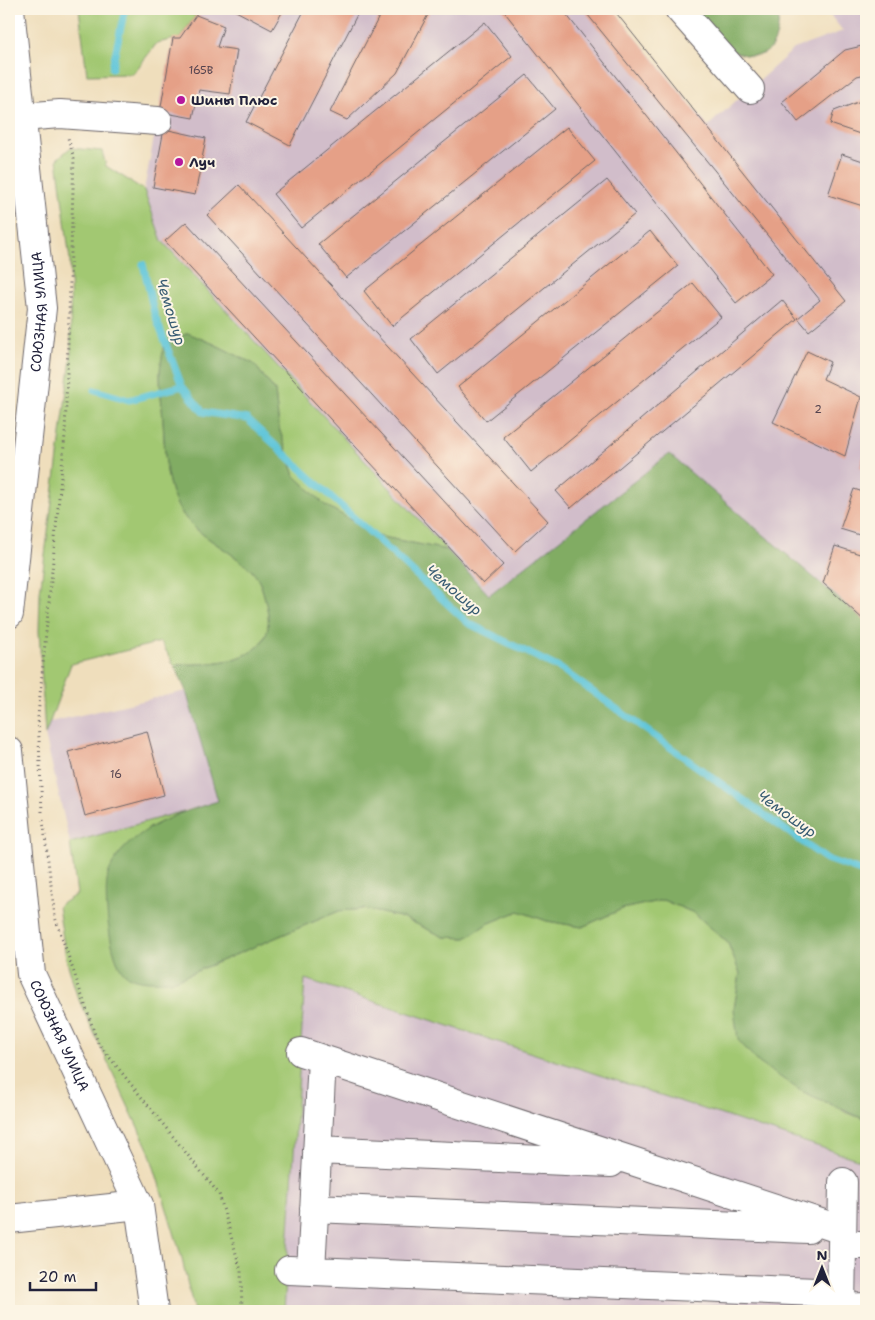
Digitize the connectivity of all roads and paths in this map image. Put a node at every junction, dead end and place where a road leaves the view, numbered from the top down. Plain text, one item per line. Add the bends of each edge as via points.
1 (10, 9) edge
2 (679, 9) edge
3 (11, 38) edge
4 (750, 89) dead end
5 (60, 114) junction
6 (15, 118) edge
7 (158, 121) dead end
8 (13, 542) edge
9 (9, 614) edge
10 (9, 751) edge
11 (317, 1150) junction
12 (644, 1165) junction
13 (843, 1182) dead end
14 (140, 1205) junction
15 (314, 1208) junction
16 (9, 1219) edge
17 (850, 1240) edge
18 (847, 1305) edge
19 (154, 1311) edge
20 (242, 1311) edge

1 - 3 main road, СОЮЗНАЯ УЛИЦА
2 - 4 main road
3 - 6 main road, СОЮЗНАЯ УЛИЦА
5 - 6 main road
5 - 7 main road
5 - 20 path via 74,158 65,435 38,716 42,813 55,917 98,1043 218,1194 241,1271
6 - 8 main road, СОЮЗНАЯ УЛИЦА via 42,308
8 - 9 main road, СОЮЗНАЯ УЛИЦА
10 - 14 main road, СОЮЗНАЯ УЛИЦА via 31,974
11 - 12 main road
11 - 12 main road via 311,1056
11 - 15 main road
12 - 17 main road
13 - 17 main road
14 - 16 main road
14 - 19 main road, СОЮЗНАЯ УЛИЦА
15 - 17 main road
15 - 18 main road via 300,1270
17 - 18 main road

